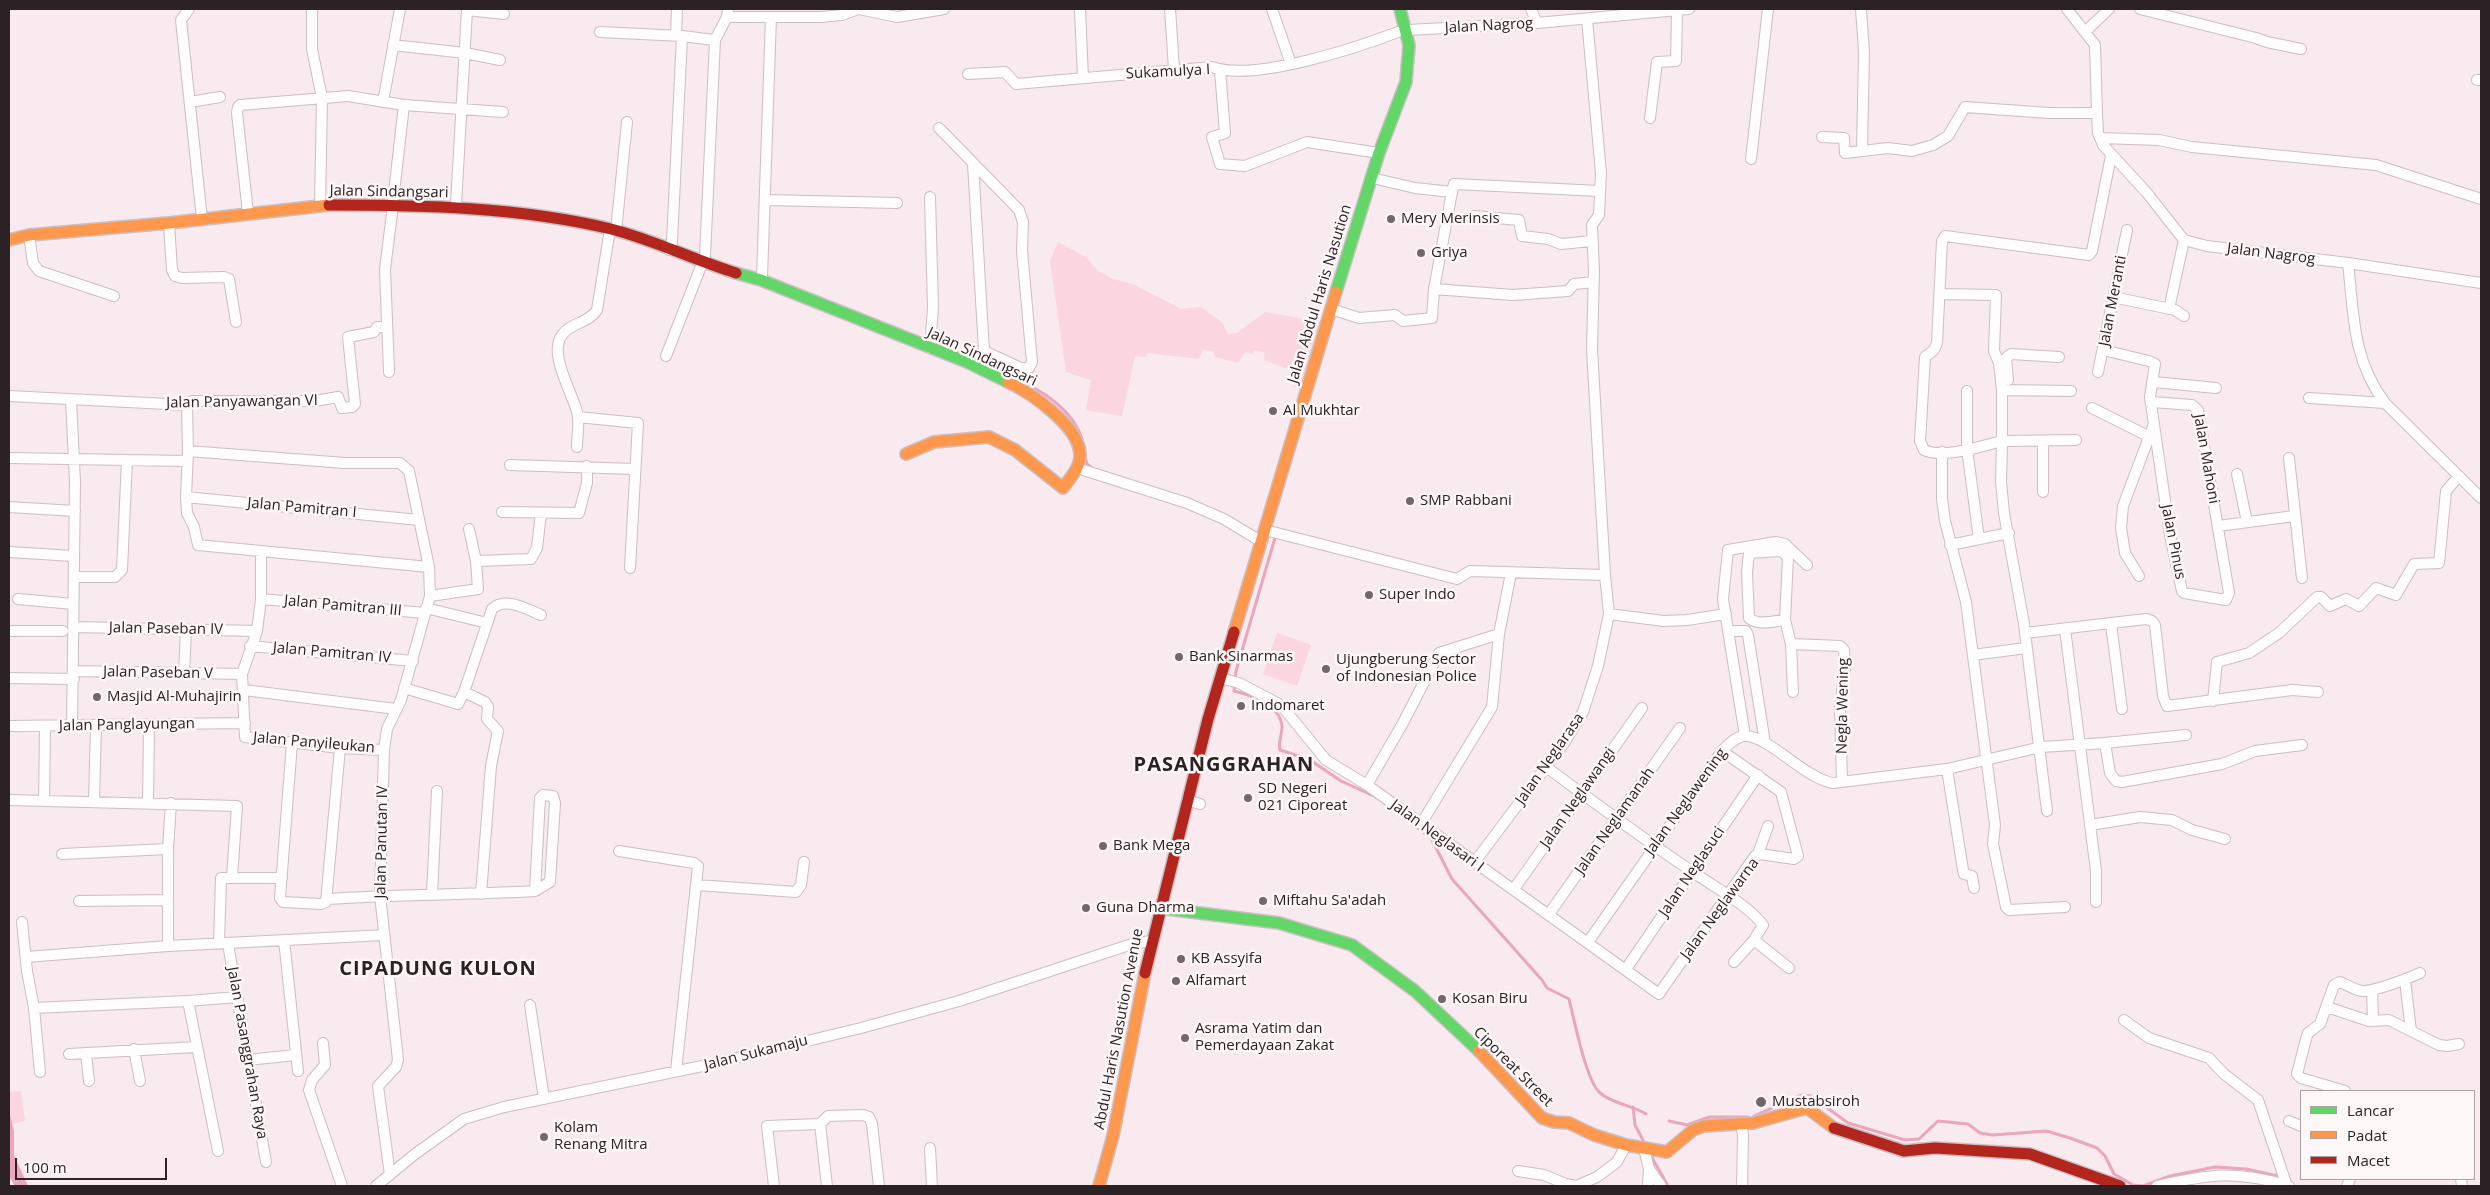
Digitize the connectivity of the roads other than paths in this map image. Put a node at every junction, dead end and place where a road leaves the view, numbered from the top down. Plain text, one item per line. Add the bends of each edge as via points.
1 (189, 9) edge
2 (312, 9) edge
3 (400, 9) edge
4 (464, 9) edge
5 (677, 9) edge
6 (944, 9) edge
7 (1080, 9) edge
8 (1170, 9) edge
9 (1272, 9) edge
10 (1389, 9) edge
11 (1400, 9) edge
12 (1531, 9) edge
13 (1689, 9) edge
14 (1768, 9) edge
15 (1861, 9) edge
16 (2067, 9) edge
17 (2109, 9) edge
18 (2140, 9) edge
19 (1677, 10) junction
20 (852, 11) edge
21 (727, 13) edge
22 (504, 14) dead end
23 (771, 17) junction
24 (1588, 19) junction
25 (1537, 23) junction
26 (1403, 31) junction
27 (2086, 31) junction
28 (600, 32) dead end
29 (679, 36) junction
30 (715, 40) junction
31 (393, 45) junction
32 (2301, 49) dead end
33 (465, 53) junction
34 (500, 60) dead end
35 (1291, 64) junction
36 (1174, 69) junction
37 (1220, 70) junction
38 (968, 74) dead end
39 (1083, 78) junction
40 (220, 97) dead end
41 (322, 98) junction
42 (190, 102) junction
43 (383, 102) junction
44 (404, 105) junction
45 (460, 110) junction
46 (503, 112) dead end
47 (2097, 113) junction
48 (1650, 118) dead end
49 (627, 122) dead end
50 (939, 128) dead end
51 (1822, 137) dead end
52 (2100, 138) junction
53 (1862, 151) junction
54 (1380, 153) junction
55 (2112, 156) junction
56 (1751, 160) dead end
57 (973, 164) junction
58 (1372, 178) junction
59 (992, 184) junction
60 (973, 189) junction
61 (1600, 190) junction
62 (1452, 192) junction
63 (930, 197) dead end
64 (394, 200) junction
65 (765, 200) junction
66 (2481, 200) edge
67 (456, 203) junction
68 (897, 203) dead end
69 (320, 206) junction
70 (248, 213) junction
71 (1474, 216) dead end
72 (202, 219) junction
73 (169, 223) junction
74 (613, 230) junction
75 (2127, 230) dead end
76 (29, 235) junction
77 (9, 240) edge
78 (2184, 240) junction
79 (1592, 241) junction
80 (669, 250) junction
81 (703, 263) junction
82 (2348, 263) junction
83 (761, 277) junction
84 (1594, 282) junction
85 (2481, 283) edge
86 (1434, 290) junction
87 (1940, 294) junction
88 (114, 296) dead end
89 (2113, 297) junction
90 (1331, 309) junction
91 (2169, 309) junction
92 (2184, 316) dead end
93 (236, 322) dead end
94 (386, 326) junction
95 (931, 342) junction
96 (2103, 350) junction
97 (666, 356) dead end
98 (2059, 356) dead end
99 (982, 361) junction
100 (389, 372) dead end
101 (2098, 372) dead end
102 (2154, 382) junction
103 (2216, 388) dead end
104 (2005, 390) junction
105 (1967, 391) dead end
106 (2070, 391) dead end
107 (9, 396) edge
108 (2308, 398) dead end
109 (71, 400) junction
110 (2152, 402) junction
111 (2385, 403) junction
112 (186, 405) junction
113 (2092, 408) dead end
114 (578, 417) junction
115 (2154, 424) junction
116 (2148, 436) junction
117 (2076, 440) dead end
118 (2002, 441) junction
119 (2043, 441) junction
120 (577, 447) dead end
121 (1967, 449) junction
122 (1942, 452) junction
123 (906, 454) dead end
124 (187, 456) junction
125 (9, 458) edge
126 (2289, 458) dead end
127 (74, 460) junction
128 (127, 460) junction
129 (510, 465) dead end
130 (587, 466) junction
131 (1077, 468) junction
132 (635, 469) junction
133 (2236, 474) dead end
134 (2459, 476) junction
135 (2043, 492) dead end
136 (186, 498) junction
137 (2481, 498) edge
138 (9, 506) edge
139 (75, 511) junction
140 (502, 512) dead end
141 (542, 513) junction
142 (2294, 516) junction
143 (419, 520) junction
144 (2247, 522) junction
145 (2218, 526) junction
146 (469, 529) dead end
147 (1265, 530) junction
148 (2009, 533) junction
149 (1978, 539) junction
150 (1262, 542) junction
151 (1950, 545) junction
152 (9, 552) edge
153 (261, 553) junction
154 (71, 556) junction
155 (476, 560) junction
156 (1807, 565) dead end
157 (429, 567) junction
158 (630, 568) dead end
159 (1511, 573) junction
160 (1604, 575) junction
161 (74, 576) junction
162 (2139, 576) dead end
163 (2302, 578) dead end
164 (430, 596) junction
165 (18, 598) dead end
166 (261, 599) junction
167 (73, 604) junction
168 (425, 611) junction
169 (1609, 614) junction
170 (1726, 614) junction
171 (541, 615) dead end
172 (1785, 620) junction
173 (487, 623) junction
174 (2111, 624) junction
175 (74, 627) junction
176 (2066, 629) junction
177 (186, 630) junction
178 (9, 631) edge
179 (63, 631) dead end
180 (257, 631) junction
181 (1734, 631) dead end
182 (2025, 633) junction
183 (1499, 634) junction
184 (1790, 644) junction
185 (250, 646) junction
186 (2026, 648) junction
187 (1973, 655) junction
188 (413, 660) junction
189 (184, 674) junction
190 (242, 674) junction
191 (74, 675) junction
192 (9, 678) edge
193 (1230, 681) junction
194 (404, 688) junction
195 (244, 690) junction
196 (1793, 692) dead end
197 (2318, 692) dead end
198 (463, 695) junction
199 (2213, 702) junction
200 (1642, 708) dead end
201 (396, 709) junction
202 (2122, 709) dead end
203 (245, 723) junction
204 (149, 725) junction
205 (9, 726) edge
206 (72, 726) junction
207 (96, 726) junction
208 (45, 727) junction
209 (1680, 728) dead end
210 (2186, 735) dead end
211 (1745, 736) junction
212 (292, 743) junction
213 (1765, 743) junction
214 (2105, 743) junction
215 (2081, 744) junction
216 (2302, 745) dead end
217 (2040, 747) junction
218 (340, 748) junction
219 (384, 750) junction
220 (1722, 751) junction
221 (1986, 759) junction
222 (1546, 767) junction
223 (1946, 769) junction
224 (1758, 775) junction
225 (1842, 782) junction
226 (1367, 785) junction
227 (437, 791) dead end
228 (1581, 793) junction
229 (9, 800) edge
230 (1187, 800) junction
231 (44, 801) junction
232 (94, 802) junction
233 (148, 802) junction
234 (171, 802) junction
235 (1200, 804) dead end
236 (2047, 811) dead end
237 (1616, 819) junction
238 (1421, 824) junction
239 (2090, 825) junction
240 (1768, 826) dead end
241 (2225, 839) dead end
242 (1654, 845) junction
243 (168, 848) junction
244 (619, 851) dead end
245 (62, 854) dead end
246 (1758, 854) junction
247 (804, 862) dead end
248 (1474, 863) junction
249 (1692, 872) junction
250 (232, 877) junction
251 (282, 878) junction
252 (697, 885) junction
253 (1974, 888) dead end
254 (1514, 889) junction
255 (536, 890) junction
256 (432, 894) junction
257 (481, 894) junction
258 (380, 896) junction
259 (1728, 896) junction
260 (327, 898) junction
261 (168, 900) junction
262 (79, 901) dead end
263 (2096, 902) dead end
264 (2066, 907) dead end
265 (1159, 908) junction
266 (1549, 914) junction
267 (22, 922) dead end
268 (384, 935) junction
269 (284, 940) junction
270 (1754, 940) junction
271 (1151, 941) junction
272 (1588, 942) junction
273 (224, 944) junction
274 (168, 946) junction
275 (26, 957) junction
276 (1734, 962) dead end
277 (1789, 968) dead end
278 (1626, 969) junction
279 (2420, 973) dead end
280 (2405, 980) junction
281 (2372, 990) junction
282 (1658, 994) joint
283 (237, 997) junction
284 (188, 1001) junction
285 (530, 1005) dead end
286 (2327, 1006) junction
287 (34, 1008) junction
288 (2124, 1020) dead end
289 (2373, 1021) junction
290 (2411, 1030) junction
291 (323, 1043) dead end
292 (2459, 1044) dead end
293 (198, 1047) junction
294 (134, 1049) junction
295 (86, 1053) junction
296 (69, 1054) dead end
297 (296, 1055) junction
298 (247, 1060) junction
299 (298, 1071) dead end
300 (676, 1071) junction
301 (40, 1072) dead end
302 (89, 1081) dead end
303 (140, 1081) dead end
304 (2342, 1090) edge
305 (544, 1099) junction
306 (2289, 1122) dead end
307 (820, 1124) junction
308 (1741, 1124) junction
309 (2300, 1126) edge
310 (1626, 1145) junction
311 (930, 1148) dead end
312 (1647, 1149) junction
313 (218, 1151) dead end
314 (266, 1162) dead end
315 (1649, 1169) junction
316 (1518, 1171) dead end
317 (390, 1175) junction
318 (1649, 1185) edge
319 (342, 1186) edge
320 (376, 1186) edge
321 (774, 1186) edge
322 (827, 1186) edge
323 (879, 1186) edge
324 (932, 1186) edge
325 (1099, 1186) edge
326 (1661, 1186) edge
327 (1742, 1186) edge
328 (2120, 1186) edge
329 (2158, 1186) edge
330 (2288, 1186) edge

1 - 42 street via 181,20
2 - 41 street via 312,49
3 - 31 street
4 - 22 street
4 - 33 street
5 - 29 street
6 - 20 street via 897,17
7 - 39 street
8 - 36 street
9 - 35 street
10 - 26 main road, Jalan Abdul Haris Nasution
11 - 26 main road, Jalan Abdul Haris Nasution
12 - 25 street
13 - 19 street, Jalan Nagrog
14 - 56 street
15 - 53 street via 1864,52
16 - 27 street
17 - 27 street
18 - 32 street
19 - 24 street, Jalan Nagrog
19 - 48 street via 1676,61 1658,62
20 - 23 street
21 - 23 street
21 - 30 street
23 - 65 street
24 - 25 street, Jalan Nagrog
24 - 61 street, Jalan Neglarasa
25 - 26 street, Jalan Nagrog
26 - 35 street, Sukamulya I
26 - 54 main road, Jalan Abdul Haris Nasution via 1390,103 1390,121
27 - 47 street via 2095,45
28 - 29 street
29 - 30 street
29 - 80 street via 672,242
30 - 81 street
31 - 33 street
31 - 43 street
33 - 34 street
33 - 45 street
35 - 37 street, Sukamulya I via 1273,69
36 - 37 street, Sukamulya I via 1212,67
36 - 39 street, Sukamulya I
37 - 54 street via 1225,133 1212,137 1220,164 1245,166 1307,142
38 - 39 street, Sukamulya I via 1005,72 1016,84
40 - 42 street
41 - 43 street via 354,97
41 - 69 street
41 - 70 street via 238,106
42 - 72 street
43 - 44 street
44 - 45 street
44 - 64 street
45 - 46 street
45 - 67 street
47 - 52 street
47 - 53 street via 1965,107 1948,136 1933,146 1912,151 1888,148
49 - 74 street
50 - 57 street
51 - 53 street via 1844,138 1845,153
52 - 55 street
52 - 66 street via 2159,140 2192,147 2376,165
54 - 58 main road, Jalan Abdul Haris Nasution
55 - 78 street via 2132,175
55 - 87 street via 2090,254 1945,236 1942,241
57 - 59 street
57 - 60 street
58 - 62 street
58 - 90 main road, Jalan Abdul Haris Nasution
59 - 60 street
59 - 99 street via 1019,210 1022,222 1032,362 1029,368 1021,368
60 - 99 street
61 - 62 street via 1454,184
61 - 79 street, Jalan Neglarasa via 1599,215 1592,225
62 - 86 street
63 - 95 street
64 - 67 main road, Jalan Sindangsari
64 - 69 main road, Jalan Sindangsari
64 - 94 street via 385,269
65 - 68 street
65 - 83 street
67 - 74 main road, Jalan Sindangsari
69 - 70 main road, Jalan Sindangsari
70 - 72 main road, Jalan Sindangsari
71 - 79 street via 1519,220 1522,236 1561,244
72 - 73 main road, Jalan Sindangsari
73 - 76 main road, Jalan Sindangsari
73 - 93 street via 175,276 224,276 229,280
74 - 80 main road, Jalan Sindangsari
74 - 114 street via 597,310 560,338 559,366 571,391
75 - 89 street, Jalan Meranti
76 - 77 main road, Jalan Sindangsari
76 - 88 street via 33,264 39,271
78 - 82 street, Jalan Nagrog via 2207,246
78 - 91 street
79 - 84 street, Jalan Neglarasa
80 - 81 main road, Jalan Sindangsari
81 - 83 main road, Jalan Sindangsari
81 - 97 street
82 - 85 street, Jalan Nagrog
82 - 111 street via 2359,356 2368,378
83 - 95 main road, Jalan Sindangsari
84 - 86 street via 1574,284 1568,291 1514,295
84 - 160 street, Jalan Neglarasa via 1592,349
86 - 90 street via 1432,318 1403,321 1395,315 1359,318
87 - 104 street via 1996,295 1994,351
87 - 122 street via 1936,347 1925,358 1920,442 1926,451
89 - 91 street
89 - 96 street, Jalan Meranti
90 - 147 main road, Jalan Abdul Haris Nasution
91 - 92 street
94 - 100 street
94 - 112 street, Jalan Panyawangan VI via 372,333 348,337 355,404 352,407 342,408 338,397 315,401 192,401
95 - 99 main road, Jalan Sindangsari
96 - 101 street, Jalan Meranti
96 - 102 street, Jalan Pinus via 2154,362
98 - 104 street via 2008,355
99 - 131 main road, Jalan Sindangsari via 1030,392 1070,430 1080,452
102 - 103 street
102 - 110 street, Jalan Pinus via 2150,394
104 - 106 street
104 - 118 street
105 - 121 street
107 - 109 street, Jalan Panyawangan VI
108 - 111 street
109 - 112 street, Jalan Panyawangan VI
109 - 127 street
110 - 115 street, Jalan Pinus
110 - 145 street, Jalan Mahoni via 2192,405 2198,410
111 - 134 street
112 - 124 street
113 - 116 street
114 - 120 street
114 - 132 street via 636,422 639,426
115 - 116 street
115 - 145 street, Jalan Pinus via 2174,560 2184,593 2221,601 2229,597
116 - 162 street via 2123,506 2121,528 2125,553
117 - 119 street
118 - 119 street
118 - 121 street
118 - 148 street via 2001,482
119 - 135 street
121 - 122 street
121 - 149 street
122 - 151 street via 1942,499
123 - 131 main road via 934,442 989,437 1035,464 1061,488 1066,487
124 - 128 street
124 - 136 street
124 - 143 street via 400,463 409,470
125 - 127 street
126 - 142 street
127 - 128 street
127 - 139 street
128 - 161 street via 122,570 115,577
129 - 130 street
130 - 132 street
130 - 141 street via 587,483 579,513
131 - 150 street via 1187,503
132 - 158 street
133 - 144 street
134 - 137 street
134 - 199 street via 2446,491 2439,563 2414,564 2396,595 2376,588 2359,606 2346,599 2330,606 2317,597 2279,633 2249,653 2218,662
136 - 143 street, Jalan Pamitran I
136 - 153 street via 187,514 194,526 198,545
138 - 139 street
139 - 154 street
140 - 141 street
141 - 155 street via 537,548 531,559
142 - 144 street
142 - 163 street
143 - 157 street
144 - 145 street
146 - 155 street
147 - 150 main road, Jalan Abdul Haris Nasution
147 - 159 street via 1457,580 1470,571
148 - 149 street
148 - 182 street
149 - 151 street
150 - 193 main road, Jalan Abdul Haris Nasution
151 - 187 street via 1966,602
152 - 154 street
153 - 157 street
153 - 166 street
154 - 161 street
155 - 164 street via 478,589
156 - 170 street via 1785,544 1776,542 1728,550 1723,592
157 - 164 street
159 - 160 street
159 - 183 street
160 - 169 street, Jalan Neglarasa
161 - 167 street
164 - 168 street, Jalan Panutan IV
165 - 167 street
166 - 168 street, Jalan Pamitran III
166 - 180 street
167 - 175 street
168 - 173 street, Jalan Pamitran III
168 - 188 street, Jalan Panutan IV
169 - 170 street via 1664,621
169 - 222 street, Jalan Neglarasa via 1598,666 1583,712
170 - 211 street
171 - 173 street via 505,603 492,609
172 - 172 street via 1788,556 1781,551 1749,553 1749,618 1762,622
172 - 184 street
173 - 198 street
174 - 176 street
174 - 199 street via 2146,620 2155,625 2167,706
174 - 202 street
175 - 177 street, Jalan Paseban IV
175 - 191 street
176 - 182 street
176 - 215 street
177 - 180 street, Jalan Paseban IV
177 - 189 street
178 - 179 street
180 - 185 street
181 - 213 street via 1748,632
182 - 186 street
183 - 226 street via 1439,653
183 - 238 street via 1492,707
184 - 196 street
184 - 225 street, Negla Wening via 1840,646 1844,650 1840,707
185 - 188 street, Jalan Pamitran IV
185 - 190 street
186 - 187 street
186 - 217 street
187 - 221 street
188 - 194 street, Jalan Panutan IV
189 - 190 street, Jalan Paseban V
189 - 191 street, Jalan Paseban V
190 - 195 street
191 - 192 street, Jalan Paseban V
191 - 206 street
193 - 226 street, Jalan Neglasari I via 1281,705 1326,760
193 - 230 main road, Abdul Haris Nasution Avenue
194 - 198 street via 455,705
194 - 201 street, Jalan Panutan IV
195 - 201 street
195 - 203 street
197 - 199 street via 2292,690
198 - 257 street via 486,702 487,719 498,730 491,766
200 - 228 street, Jalan Neglawangi
201 - 219 street, Jalan Panutan IV via 387,729
203 - 204 street, Jalan Panglayungan
203 - 212 street, Jalan Panyileukan via 245,737
204 - 207 street, Jalan Panglayungan
204 - 233 street
205 - 208 street, Jalan Panglayungan
206 - 207 street, Jalan Panglayungan
206 - 208 street, Jalan Panglayungan
207 - 232 street
208 - 231 street
209 - 237 street, Jalan Neglamanah
210 - 214 street
211 - 213 street
211 - 220 street, Jalan Neglawening via 1731,742
212 - 218 street, Jalan Panyileukan
212 - 251 street
213 - 225 street via 1822,781
214 - 215 street
214 - 216 street via 2110,773 2116,781 2122,782 2222,764 2255,751
215 - 217 street
215 - 239 street
217 - 221 street
217 - 236 street
218 - 219 street, Jalan Panyileukan
218 - 260 street
219 - 258 street, Jalan Panutan IV
220 - 224 street
220 - 242 street, Jalan Neglawening
221 - 223 street
221 - 264 street via 1995,825 1993,844 2006,907 2009,910
222 - 228 street
222 - 248 street, Jalan Neglarasa
223 - 225 street
223 - 253 street via 1963,870 1964,874 1972,876
224 - 246 street, Jalan Neglawarna via 1775,786 1784,797 1798,856 1796,859
224 - 249 street, Jalan Neglasuci
226 - 238 street, Jalan Neglasari I
227 - 256 street
228 - 237 street
228 - 254 street, Jalan Neglawangi
229 - 231 street
230 - 235 street
230 - 265 main road, Abdul Haris Nasution Avenue via 1182,844
231 - 232 street
232 - 233 street
233 - 234 street
234 - 243 street
234 - 250 street via 237,806
237 - 242 street
237 - 266 street, Jalan Neglamanah
238 - 248 street, Jalan Neglasari I
239 - 241 street via 2140,817 2172,820 2192,830
239 - 263 street
240 - 246 street
242 - 249 street
242 - 272 street, Jalan Neglawening
243 - 245 street
243 - 261 street
244 - 252 street via 694,862 698,866
246 - 259 street, Jalan Neglawarna
247 - 252 street via 801,885 796,892
248 - 254 street, Jalan Neglasari I
249 - 259 street
249 - 278 street, Jalan Neglasuci
250 - 251 street
250 - 273 street, Jalan Pasanggrahan Raya via 221,878
251 - 260 street via 282,901 321,904
252 - 300 street
254 - 266 street, Jalan Neglasari I
255 - 255 street via 550,882 553,796 543,795 540,798
255 - 257 street
256 - 257 street
256 - 258 street
258 - 260 street
258 - 268 street, Jalan Panutan IV
259 - 270 street via 1763,924
259 - 282 street, Jalan Neglawarna
261 - 262 street
261 - 274 street
265 - 271 main road, Abdul Haris Nasution Avenue
265 - 310 main road, Ciporeat Street via 1279,923 1363,951 1415,991 1486,1056 1542,1118 1569,1123
266 - 272 street, Jalan Neglasari I
267 - 275 street
268 - 269 street
268 - 317 street, Jalan Panutan IV via 398,1060 396,1067 378,1086
269 - 273 street
269 - 297 street
270 - 276 street
270 - 277 street
271 - 300 street, Jalan Sukamaju via 1132,944 959,1001 861,1028
271 - 325 main road, Abdul Haris Nasution Avenue
272 - 278 street, Jalan Neglasari I
273 - 274 street
273 - 283 street, Jalan Pasanggrahan Raya
274 - 275 street
275 - 287 street
278 - 282 street, Jalan Neglasari I
279 - 280 street
280 - 281 street
280 - 290 street
281 - 286 street via 2363,991 2336,983
281 - 289 street
283 - 284 street
283 - 298 street, Jalan Pasanggrahan Raya
284 - 287 street
284 - 293 street
285 - 305 street
286 - 289 street
286 - 304 street via 2320,1024 2308,1033 2297,1074
287 - 301 street
288 - 330 street via 2149,1038 2210,1058 2224,1074 2258,1100
289 - 290 street via 2389,1020
290 - 292 street via 2439,1045
291 - 319 street via 325,1065 314,1076 309,1090
293 - 294 street
293 - 313 street
294 - 295 street
294 - 303 street
295 - 296 street
295 - 302 street
297 - 298 street
297 - 299 street
298 - 314 street, Jalan Pasanggrahan Raya
300 - 305 street, Jalan Sukamaju
305 - 317 street, Jalan Sukamaju via 464,1119
306 - 309 street
307 - 321 street via 767,1126
307 - 322 street
307 - 323 street via 828,1116 869,1117
308 - 312 main road, Ciporeat Street via 1704,1126 1693,1130 1670,1150
308 - 327 street
308 - 328 main road, Ciporeat Street via 1807,1108 1835,1128 1904,1151 1935,1148 2030,1154
310 - 312 main road, Ciporeat Street
310 - 316 street via 1617,1162 1597,1177 1576,1186 1544,1175
311 - 324 street
312 - 315 street
315 - 318 street
315 - 326 street
317 - 320 street, Jalan Sukamaju
329 - 330 street via 2196,1177 2230,1175 2254,1177

